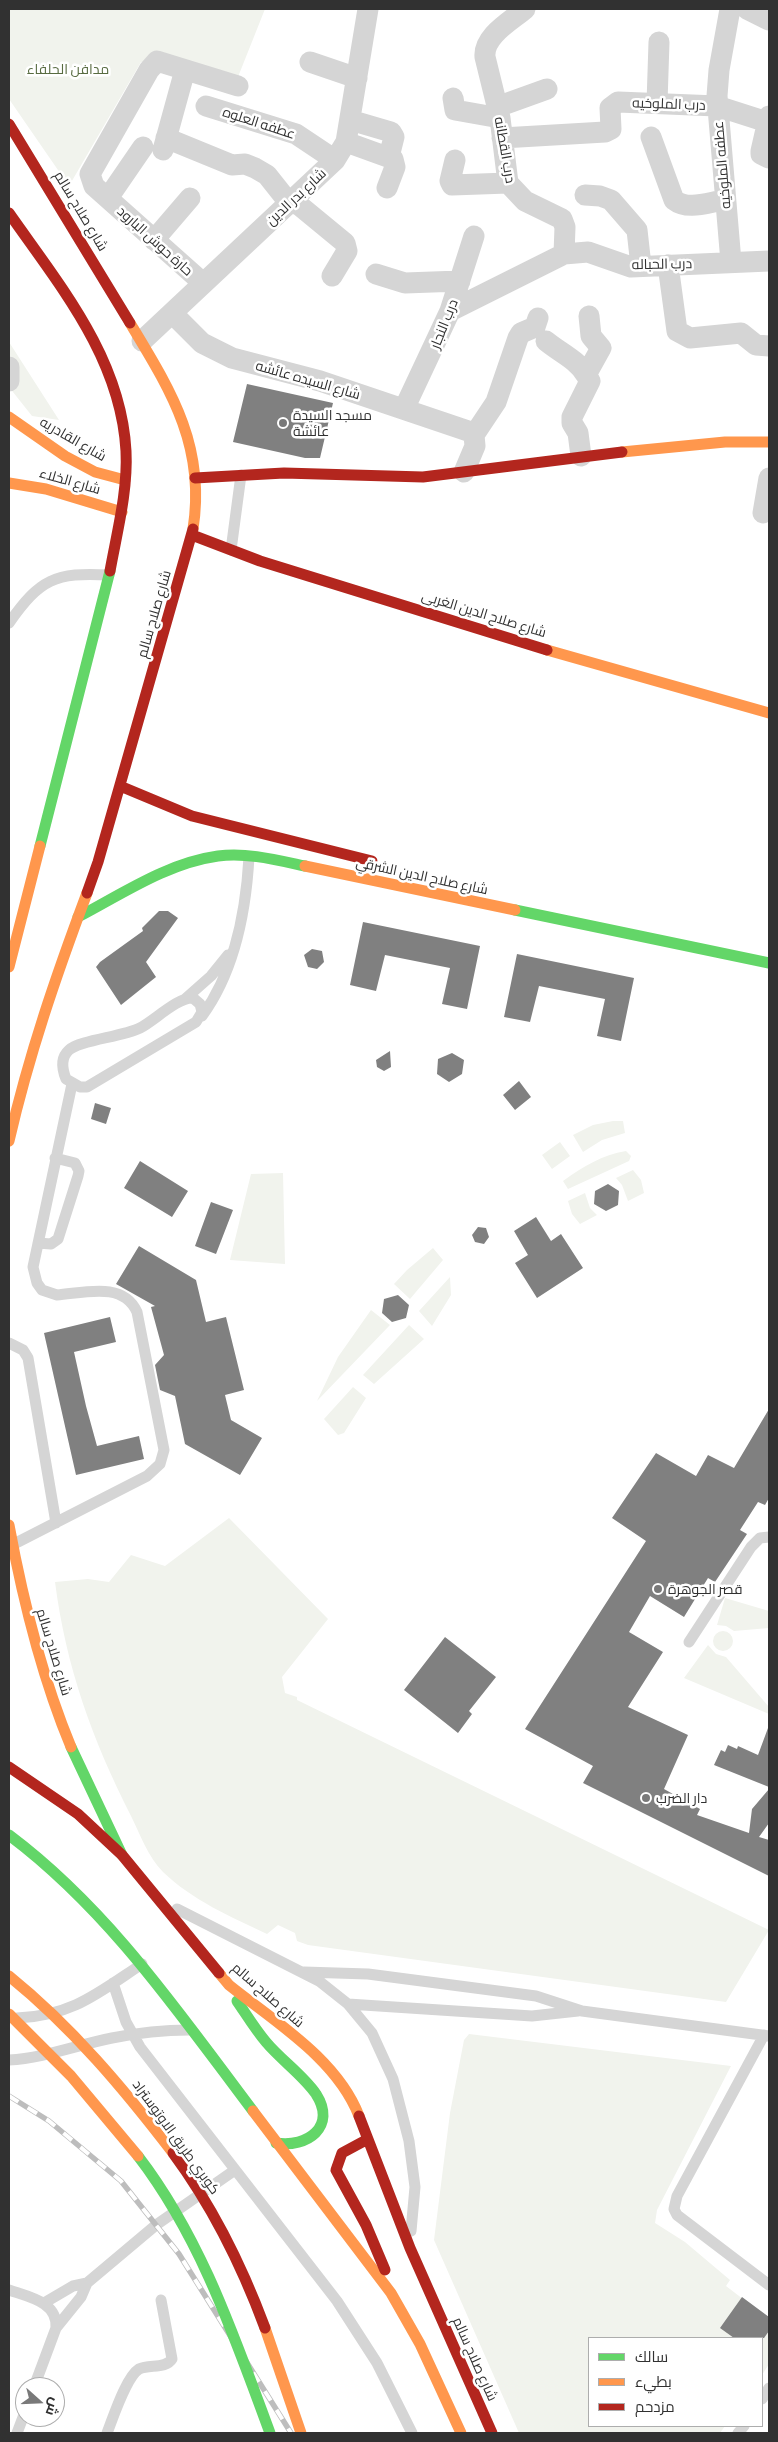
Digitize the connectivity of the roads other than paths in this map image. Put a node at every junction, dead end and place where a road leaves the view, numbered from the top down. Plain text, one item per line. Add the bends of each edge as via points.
1 (368, 9) edge
2 (525, 9) edge
3 (730, 9) edge
4 (747, 9) edge
5 (769, 20) edge
6 (659, 42) dead end
7 (310, 62) dead end
8 (185, 70) junction
9 (357, 78) junction
10 (238, 86) dead end
11 (546, 89) dead end
12 (453, 98) dead end
13 (657, 103) junction
14 (206, 106) dead end
15 (717, 106) junction
16 (768, 119) edge
17 (350, 120) junction
18 (500, 121) junction
19 (9, 124) edge
20 (651, 137) dead end
21 (346, 142) junction
22 (157, 145) junction
23 (391, 149) dead end
24 (769, 158) edge
25 (335, 160) junction
26 (455, 160) dead end
27 (508, 182) junction
28 (387, 188) dead end
29 (585, 195) dead end
30 (108, 198) junction
31 (190, 198) dead end
32 (725, 200) junction
33 (292, 202) junction
34 (9, 213) edge
35 (474, 236) dead end
36 (154, 240) junction
37 (564, 254) junction
38 (769, 261) edge
39 (731, 262) junction
40 (668, 265) junction
41 (642, 266) junction
42 (376, 274) dead end
43 (332, 276) dead end
44 (460, 281) junction
45 (203, 283) junction
46 (450, 311) junction
47 (172, 313) junction
48 (589, 316) dead end
49 (538, 318) dead end
50 (142, 341) junction
51 (546, 341) dead end
52 (769, 346) edge
53 (9, 367) edge
54 (586, 375) junction
55 (9, 381) edge
56 (404, 409) junction
57 (10, 420) edge
58 (474, 435) junction
59 (769, 442) edge
60 (581, 456) junction
61 (464, 472) junction
62 (241, 475) junction
63 (195, 478) junction
64 (769, 478) edge
65 (125, 480) junction
66 (9, 483) edge
67 (122, 512) junction
68 (763, 513) dead end
69 (192, 535) junction
70 (231, 550) junction
71 (109, 575) junction
72 (9, 623) edge
73 (769, 713) edge
74 (120, 786) junction
75 (250, 857) junction
76 (384, 864) dead end
77 (78, 917) junction
78 (232, 950) junction
79 (769, 963) edge
80 (9, 967) edge
81 (185, 999) junction
82 (202, 1016) junction
83 (72, 1084) junction
84 (9, 1141) edge
85 (55, 1158) junction
86 (38, 1243) junction
87 (9, 1343) edge
88 (56, 1523) junction
89 (9, 1525) edge
90 (769, 1537) edge
91 (12, 1545) junction
92 (20, 1588) junction
93 (14, 1609) dead end
94 (689, 1642) dead end
95 (9, 1767) edge
96 (9, 1835) edge
97 (122, 1855) junction
98 (160, 1900) junction
99 (142, 1964) junction
100 (302, 1972) junction
101 (9, 1976) edge
102 (113, 1983) junction
103 (229, 1985) junction
104 (348, 2004) junction
105 (582, 2011) junction
106 (9, 2017) edge
107 (192, 2030) junction
108 (132, 2035) junction
109 (767, 2036) edge
110 (9, 2059) edge
111 (368, 2139) junction
112 (276, 2143) junction
113 (236, 2170) junction
114 (410, 2248) junction
115 (87, 2283) junction
116 (769, 2285) edge
117 (9, 2290) edge
118 (391, 2293) junction
119 (161, 2300) dead end
120 (44, 2303) junction
121 (56, 2328) junction
122 (38, 2377) edge
123 (107, 2433) edge
124 (270, 2433) edge
125 (301, 2433) edge
126 (412, 2433) edge
127 (461, 2433) edge
128 (492, 2433) edge

1 - 9 street, شارع بدر الدين
2 - 18 street, درب القطانه via 485,47
3 - 15 street, عطفه الملوخيه via 719,70
4 - 5 street
6 - 13 street
7 - 9 street
8 - 10 street
8 - 22 street
8 - 30 street, حارة حوش البارود via 157,62 149,70 90,174 94,186
9 - 17 street, شارع بدر الدين
11 - 18 street
12 - 18 street via 455,110
13 - 15 street, درب الملوخيه
13 - 18 street, درب الملوخيه via 614,104 610,108 611,128 605,132
14 - 25 street, عطفه العلوه via 296,134
15 - 16 street, درب الملوخيه
15 - 32 street, عطفه الملوخيه
16 - 24 street via 760,151
17 - 21 street, شارع بدر الدين
17 - 23 street via 391,132 394,137
18 - 27 street, درب القطانه
19 - 50 main road, شارع صلاح سالم
20 - 32 street via 674,200 687,206
21 - 25 street, شارع بدر الدين
21 - 28 street via 392,159 395,166
22 - 30 street
22 - 33 street via 255,168 267,175
25 - 33 street, شارع بدر الدين
26 - 27 street via 452,185
27 - 37 street, درب القطانه via 525,201 562,219 565,227
29 - 41 street via 611,200 636,230
30 - 36 street, حارة حوش البارود
31 - 36 street
32 - 39 street, عطفه الملوخيه
33 - 43 street via 345,243 347,252
33 - 45 street, شارع بدر الدين
34 - 65 main road via 89,331 104,361 122,414
35 - 44 street, درب النجار
36 - 45 street, حارة حوش البارود
37 - 41 street, درب الحباله via 588,252 631,267
37 - 46 street, درب الحباله
38 - 39 street, درب الحباله
39 - 40 street, درب الحباله
40 - 41 street, درب الحباله
40 - 52 street via 677,332 690,338 741,333 756,345
42 - 44 street via 405,283
44 - 46 street, درب النجار
45 - 47 street, شارع بدر الدين
46 - 56 street, درب النجار
47 - 50 street, شارع بدر الدين
47 - 56 street, شارع السيده عائشه via 202,342 232,358 320,381
48 - 54 street via 591,336 601,348
49 - 58 street via 535,327 521,333 518,338 496,402
50 - 63 main road, شارع صلاح سالم via 182,414
51 - 54 street via 580,364
53 - 55 street
54 - 60 street via 590,381 572,417
56 - 58 street, شارع السيده عائشه
57 - 65 main road, شارع القادريه via 95,472
58 - 61 street via 475,446
59 - 60 main road via 725,442
60 - 61 main road
61 - 62 main road via 408,478 328,473
62 - 63 main road
62 - 70 lane
63 - 69 main road, شارع صلاح سالم via 197,500
64 - 68 street
65 - 67 main road
66 - 67 main road, شارع الخلاء via 46,489
67 - 71 main road
69 - 70 main road, شارع صلاح الدين الغربى
69 - 74 main road, شارع صلاح سالم
70 - 73 main road, شارع صلاح الدين الغربى via 596,665
71 - 72 lane via 77,574 54,580 28,597
71 - 80 main road
74 - 76 main road, شارع صلاح الدين الشرقي via 192,816
74 - 77 main road, شارع صلاح سالم via 91,885
75 - 77 main road, شارع صلاح الدين الشرقي via 218,856 176,866
75 - 78 lane via 242,914
75 - 79 main road, شارع صلاح الدين الشرقي via 298,864
77 - 84 main road, شارع صلاح سالم via 48,997
78 - 81 lane via 211,976
78 - 82 lane via 218,992
81 - 82 lane via 193,998 200,1004
81 - 83 lane via 138,1029 69,1050 62,1064 66,1079
82 - 83 lane via 87,1087
83 - 85 lane
85 - 86 lane
85 - 86 lane via 75,1163 78,1176 58,1240 51,1244
86 - 88 lane via 34,1276 42,1290 57,1295 117,1292 134,1304 164,1443 163,1457 154,1471
87 - 88 lane via 23,1350 28,1358
88 - 91 lane
89 - 91 main road, شارع صلاح سالم
90 - 94 lane via 760,1538 751,1546
91 - 92 main road, شارع صلاح سالم
92 - 93 main road
92 - 97 main road, شارع صلاح سالم via 48,1688 69,1743
95 - 97 main road via 78,1814
96 - 99 main road via 63,1879 100,1915
97 - 98 main road, شارع صلاح سالم
98 - 100 lane
98 - 103 main road, شارع صلاح سالم
99 - 102 lane
99 - 107 main road
100 - 104 lane
100 - 105 lane via 368,1974 536,1996
101 - 125 main road, كوبري طريق الاوتوستراد, bridge via 77,2038 117,2083 154,2128 205,2200 244,2276
102 - 106 lane via 85,2002 56,2013
102 - 108 lane
103 - 111 main road, شارع صلاح سالم via 313,2053 337,2080 356,2109
103 - 112 main road via 254,2028 322,2104 324,2116 320,2129 310,2138 297,2144
104 - 105 lane via 532,2016
104 - 114 lane via 372,2033 388,2064 402,2110 415,2187
105 - 109 lane
106 - 110 lane via 20,2027 23,2043 20,2051
106 - 124 main road, bridge via 46,2049 100,2107 171,2202 232,2329
107 - 108 lane
107 - 112 main road
108 - 110 lane via 25,2059
108 - 113 lane
109 - 116 lane via 676,2196 674,2209 677,2215
111 - 114 main road, شارع صلاح سالم
111 - 118 main road via 341,2154 336,2170 377,2247
112 - 118 main road
113 - 115 lane via 156,2225
113 - 126 lane via 352,2324 377,2363
114 - 128 main road, شارع صلاح سالم
115 - 120 lane via 73,2286
115 - 121 lane via 81,2297
117 - 120 lane
118 - 127 main road via 420,2344
119 - 123 lane via 172,2358 166,2364 146,2367 134,2373
120 - 121 lane via 55,2314
121 - 122 lane

